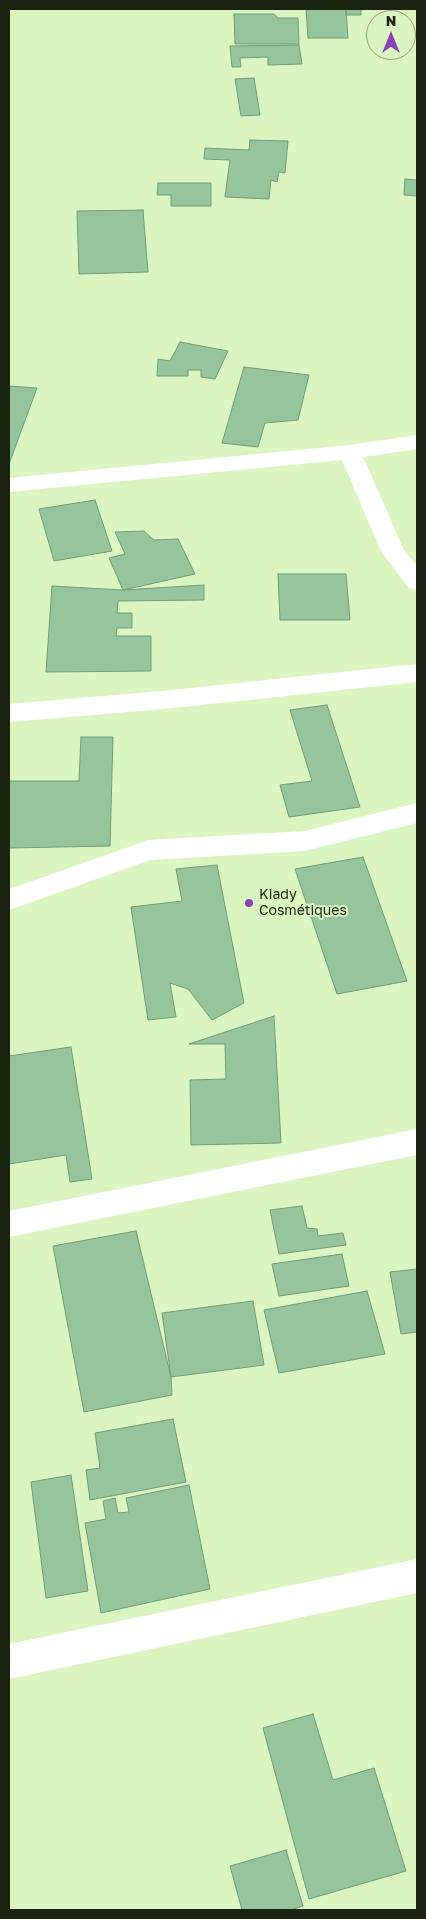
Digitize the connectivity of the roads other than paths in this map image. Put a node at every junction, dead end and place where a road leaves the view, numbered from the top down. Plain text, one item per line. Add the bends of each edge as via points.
1 (417, 442) edge
2 (350, 452) junction
3 (9, 485) edge
4 (417, 582) edge
5 (417, 673) edge
6 (9, 713) edge
7 (417, 813) edge
8 (9, 900) edge
9 (417, 1142) edge
10 (9, 1224) edge
11 (417, 1576) edge
12 (9, 1662) edge

1 - 2 street
2 - 3 street
2 - 4 street via 394,553
5 - 6 street
7 - 8 street via 305,841 149,850
9 - 10 street
11 - 12 street

